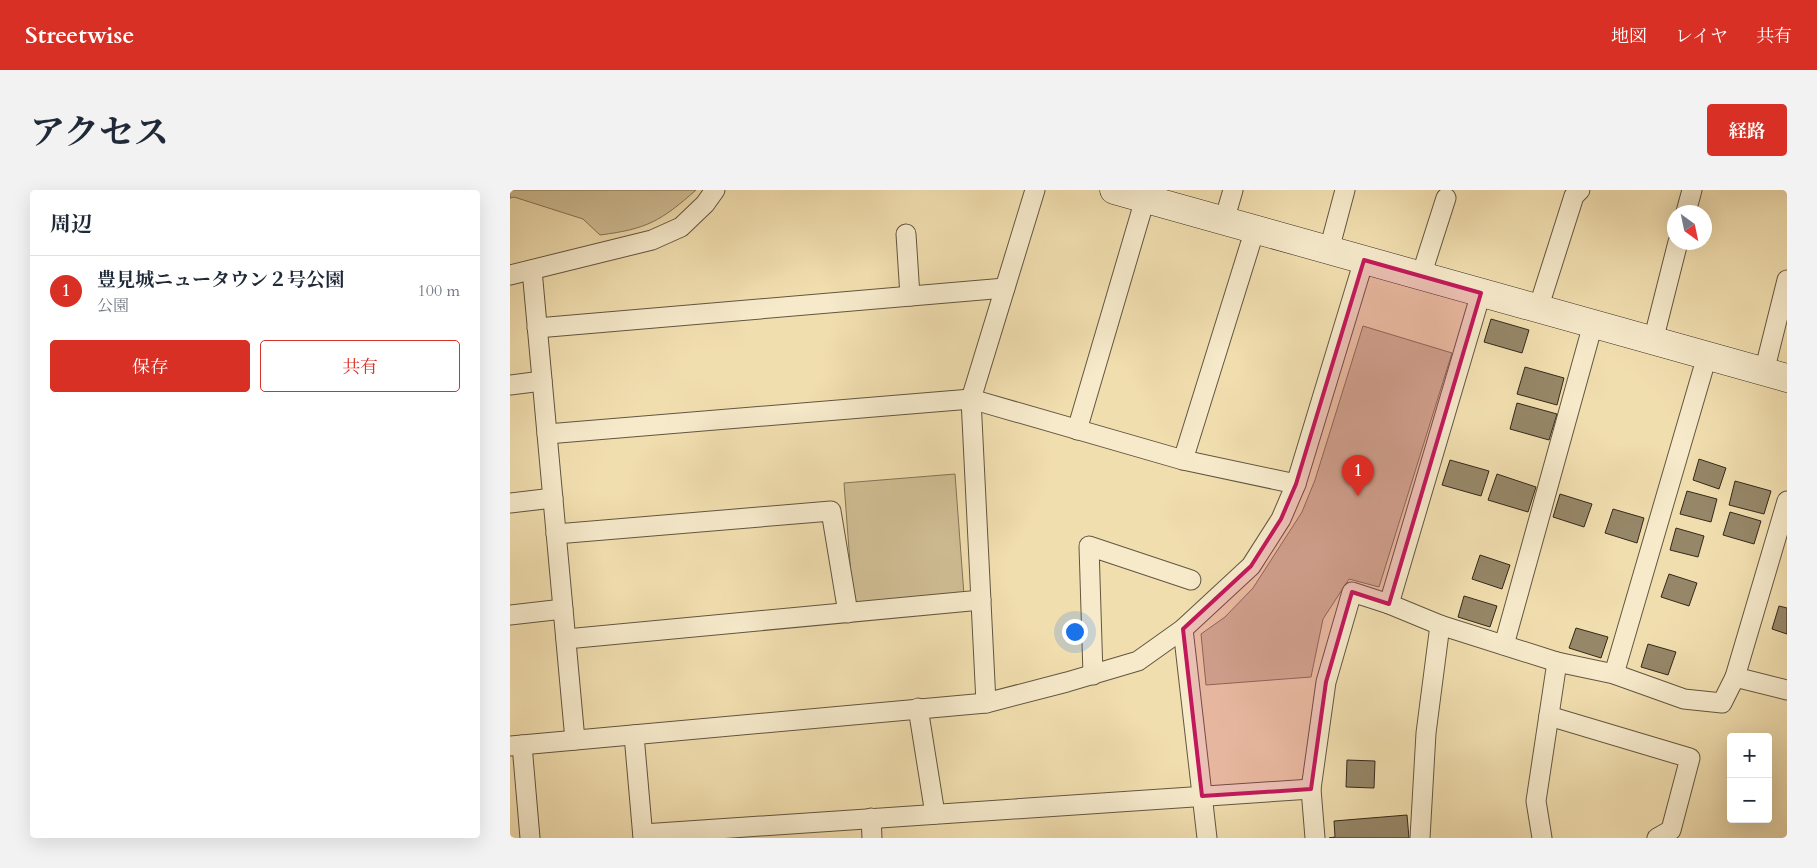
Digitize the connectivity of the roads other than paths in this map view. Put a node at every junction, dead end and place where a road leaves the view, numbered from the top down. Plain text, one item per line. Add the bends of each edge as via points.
1 (716, 190) edge
2 (1035, 190) edge
3 (1116, 190) edge
4 (1233, 190) edge
5 (1345, 190) edge
6 (1580, 190) edge
7 (1692, 190) edge
8 (1446, 198) dead end
9 (1145, 199) junction
10 (1688, 205) edge
11 (1224, 220) junction
12 (1254, 229) junction
13 (906, 234) dead end
14 (1329, 250) junction
15 (1676, 250) edge
16 (1364, 260) junction
17 (532, 270) junction
18 (510, 275) edge
19 (1421, 276) junction
20 (1787, 280) edge
21 (1005, 288) junction
22 (1481, 293) junction
23 (910, 296) junction
24 (1538, 309) junction
25 (1593, 324) junction
26 (537, 328) junction
27 (1653, 341) junction
28 (1707, 356) junction
29 (1776, 375) edge
30 (542, 381) junction
31 (510, 385) edge
32 (971, 399) junction
33 (1077, 430) junction
34 (547, 434) junction
35 (1183, 460) junction
36 (1296, 484) junction
37 (553, 498) junction
38 (1787, 501) edge
39 (510, 503) edge
40 (556, 534) junction
41 (1191, 580) dead end
42 (981, 600) junction
43 (1389, 604) junction
44 (563, 609) junction
45 (848, 613) junction
46 (510, 615) edge
47 (1440, 625) junction
48 (1183, 629) junction
49 (566, 640) junction
50 (1504, 645) junction
51 (1557, 662) junction
52 (1093, 674) junction
53 (1614, 674) junction
54 (1735, 677) junction
55 (1787, 690) edge
56 (986, 703) junction
57 (918, 708) junction
58 (1549, 716) junction
59 (634, 735) junction
60 (575, 740) junction
61 (516, 745) edge
62 (1311, 789) junction
63 (1202, 796) junction
64 (935, 814) junction
65 (870, 818) junction
66 (643, 836) edge
67 (530, 838) edge
68 (872, 838) edge
69 (1207, 838) edge
70 (1315, 838) edge
71 (1420, 838) edge
72 (1542, 838) edge
73 (1657, 838) edge

1 - 17 street via 681,227 652,240
2 - 21 street
3 - 9 street
4 - 11 street
5 - 14 street
6 - 24 street via 1574,196
7 - 10 street
8 - 19 street
9 - 11 street
9 - 33 street
11 - 12 street
12 - 14 street
12 - 35 street
13 - 23 street
14 - 16 street
15 - 27 street
16 - 19 street
16 - 36 street
17 - 18 street
17 - 26 street
19 - 22 street
20 - 29 street
21 - 23 street
21 - 32 street
22 - 24 street
22 - 43 street
23 - 26 street
24 - 25 street
25 - 27 street
25 - 50 street
26 - 30 street
27 - 28 street
28 - 29 street
28 - 53 street
30 - 31 street
30 - 34 street
32 - 33 street
32 - 34 street
32 - 42 street
33 - 35 street
34 - 37 street
35 - 36 street
36 - 48 street via 1281,519 1250,566
37 - 39 street
37 - 40 street
38 - 54 street
40 - 44 street
40 - 45 street via 831,511
41 - 52 street via 1089,546
42 - 45 street
42 - 56 street
43 - 47 street
43 - 62 street via 1352,592 1326,682
44 - 46 street
44 - 49 street
45 - 49 street
47 - 50 street
47 - 71 street via 1426,733
48 - 52 street via 1138,661
48 - 63 street
49 - 60 street
50 - 51 street
51 - 53 street
51 - 58 street
52 - 56 street
53 - 54 street via 1684,699 1722,703
54 - 55 street
56 - 57 street
57 - 59 street
57 - 64 street
58 - 72 street via 1536,801
58 - 73 street via 1690,758 1671,830
59 - 60 street
59 - 66 street
60 - 61 street
61 - 67 street
62 - 63 street
62 - 70 street
63 - 64 street
63 - 69 street
64 - 65 street
65 - 66 street
65 - 68 street

